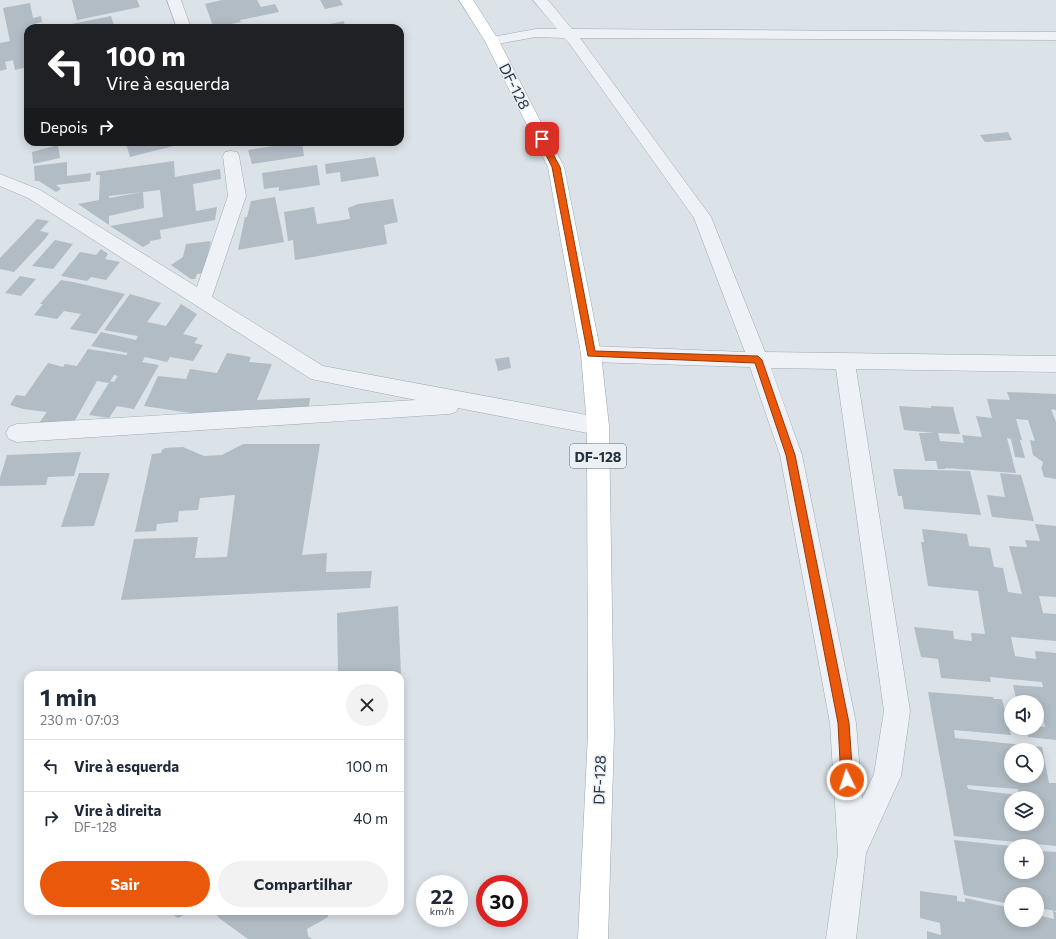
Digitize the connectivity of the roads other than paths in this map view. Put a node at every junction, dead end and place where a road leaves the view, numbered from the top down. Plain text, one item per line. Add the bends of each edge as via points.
1 (174, 0) edge
2 (466, 0) edge
3 (540, 0) edge
4 (183, 24) edge
5 (571, 36) junction
6 (1056, 36) edge
7 (492, 41) junction
8 (1056, 47) edge
9 (229, 147) edge
10 (0, 180) edge
11 (202, 300) junction
12 (591, 354) junction
13 (758, 360) junction
14 (845, 361) junction
15 (1056, 364) edge
16 (481, 404) junction
17 (598, 426) junction
18 (17, 433) dead end
19 (852, 853) junction
20 (593, 939) edge
21 (841, 939) edge

1 - 4 street
2 - 7 main road, DF-128 / DF-128
3 - 5 street
5 - 6 street
5 - 7 street via 536,33
5 - 8 street via 669,43
5 - 13 street via 702,217
7 - 12 main road, DF-128 / DF-128 via 556,167
9 - 11 street via 237,196
10 - 11 street via 34,194
11 - 16 street via 318,373
12 - 13 street
12 - 17 main road, DF-128 / DF-128
13 - 14 street
13 - 19 street via 791,455 844,723
14 - 15 street
14 - 19 street via 897,711 887,776
16 - 17 street
16 - 18 street
17 - 20 main road, DF-128 / DF-128 via 601,734
19 - 21 street

